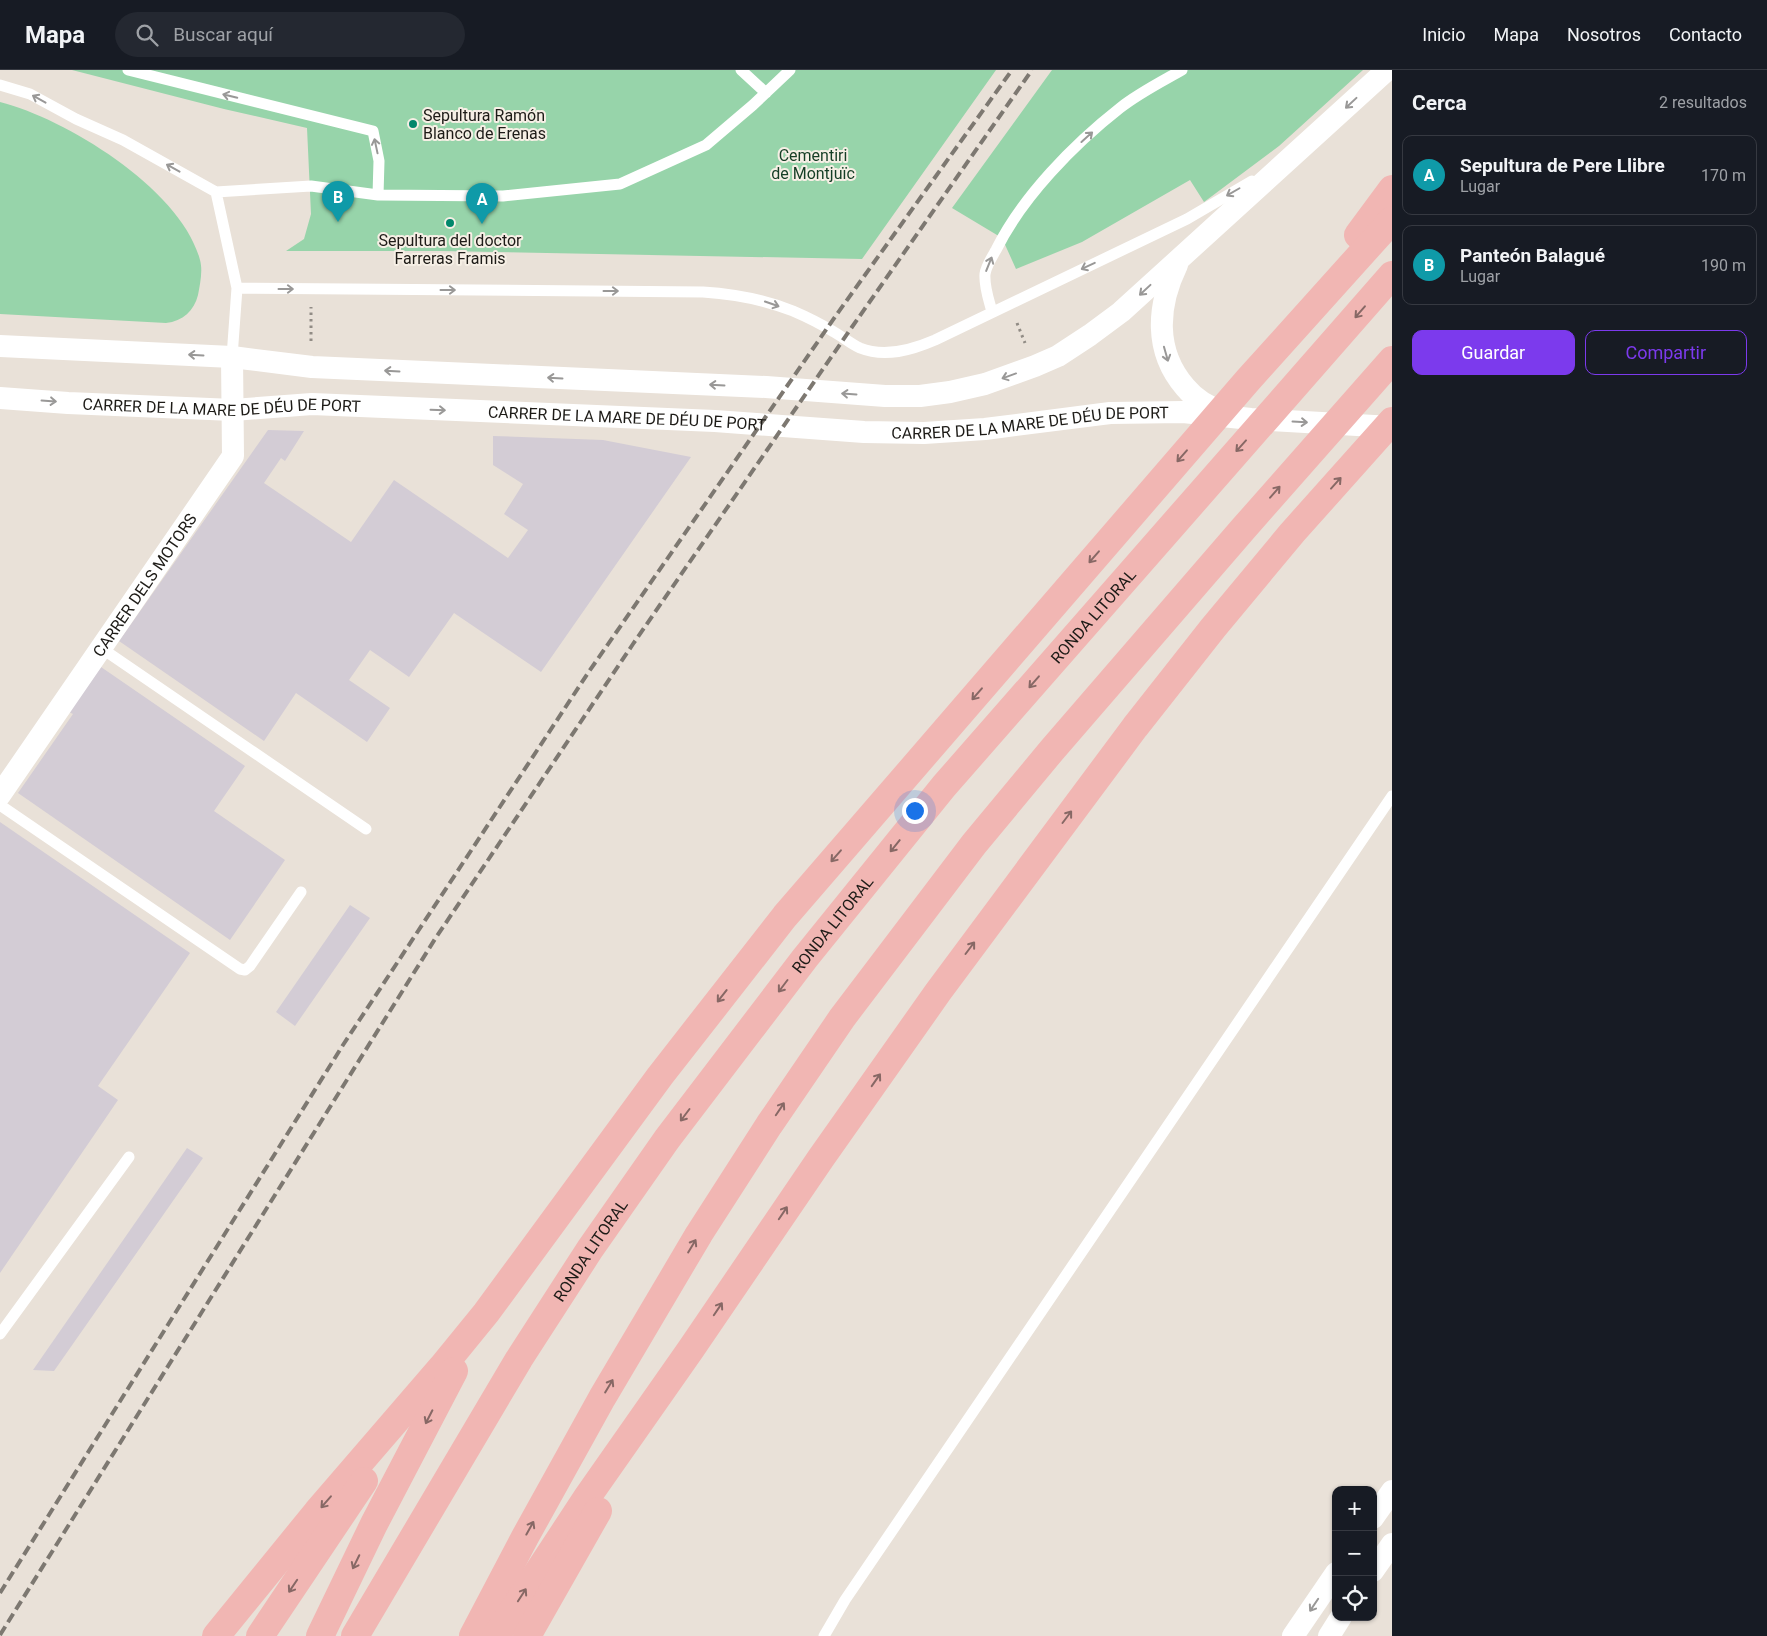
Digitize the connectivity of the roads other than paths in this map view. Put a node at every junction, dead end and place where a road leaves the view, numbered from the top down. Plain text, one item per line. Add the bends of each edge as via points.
1 (128, 70) edge
2 (741, 70) edge
3 (790, 70) edge
4 (1182, 70) edge
5 (1387, 70) edge
6 (0, 85) edge
7 (766, 92) junction
8 (1290, 159) junction
9 (1392, 189) edge
10 (216, 192) junction
11 (378, 195) junction
12 (1392, 220) edge
13 (1181, 257) junction
14 (1392, 275) edge
15 (237, 288) junction
16 (992, 312) junction
17 (0, 346) edge
18 (232, 357) junction
19 (1392, 360) edge
20 (1248, 380) junction
21 (0, 398) edge
22 (232, 410) junction
23 (1251, 419) junction
24 (1392, 421) edge
25 (1392, 427) edge
26 (99, 651) junction
27 (0, 795) edge
28 (1392, 796) edge
29 (0, 805) edge
30 (366, 829) dead end
31 (301, 892) dead end
32 (129, 1157) dead end
33 (486, 1313) junction
34 (0, 1334) edge
35 (691, 1349) junction
36 (426, 1385) junction
37 (1392, 1491) edge
38 (1377, 1512) edge
39 (1392, 1544) edge
40 (1377, 1565) edge
41 (1334, 1576) edge
42 (1338, 1621) edge
43 (216, 1636) edge
44 (260, 1636) edge
45 (320, 1636) edge
46 (355, 1636) edge
47 (473, 1636) edge
48 (496, 1636) edge
49 (527, 1636) edge
50 (824, 1636) edge
51 (1293, 1636) edge
52 (1329, 1636) edge

11 -> 1 lane via 379,161 373,131
2 - 7 lane
3 - 7 lane
16 -> 4 lane via 985,274 1012,221 1036,190 1084,139 1121,107
5 -> 8 street, CARRER DE LA MARE DE DÉU DE PORT
10 -> 6 lane via 123,140 30,94
7 - 11 lane via 706,145 620,184 503,196
8 - 13 street, CARRER DE LA MARE DE DÉU DE PORT
8 -> 16 lane via 1187,219
9 - 20 highway
10 - 11 lane via 311,186
10 - 15 lane
12 - 20 highway
13 -> 18 street, CARRER DE LA MARE DE DÉU DE PORT via 1121,312 1058,356 986,384 920,396 318,368
13 -> 23 street, CARRER DE LA MARE DE DÉU DE PORT via 1164,296 1162,339 1166,358 1176,376 1202,402 1215,410
14 -> 46 highway, RONDA LITORAL via 944,786 805,958 666,1139 519,1359
15 -> 16 lane via 730,294 792,310 860,348 895,353 935,340
15 - 18 lane
18 -> 17 street, CARRER DE LA MARE DE DÉU DE PORT
18 - 22 street, CARRER DELS MOTORS
47 -> 19 highway via 602,1398 699,1234 842,1018 974,844 1052,750
20 -> 33 highway via 784,916 660,1076
21 -> 22 street, CARRER DE LA MARE DE DÉU DE PORT
22 -> 23 street, CARRER DE LA MARE DE DÉU DE PORT via 312,404 924,433 985,429 1110,413 1183,412
22 - 26 street, CARRER DELS MOTORS via 233,456
23 -> 25 street, CARRER DE LA MARE DE DÉU DE PORT
35 -> 24 highway via 938,992 1134,727 1292,533
26 - 27 street, CARRER DELS MOTORS
26 - 30 lane via 107,652
28 - 50 lane via 844,1600
29 - 31 lane via 240,970 250,966
32 - 34 lane
33 - 36 highway
33 -> 45 highway via 378,1515
48 -> 35 highway via 588,1496
35 - 49 highway
36 -> 43 highway
36 -> 44 highway
37 - 38 street
39 - 40 street
41 -> 51 street
42 - 52 street

